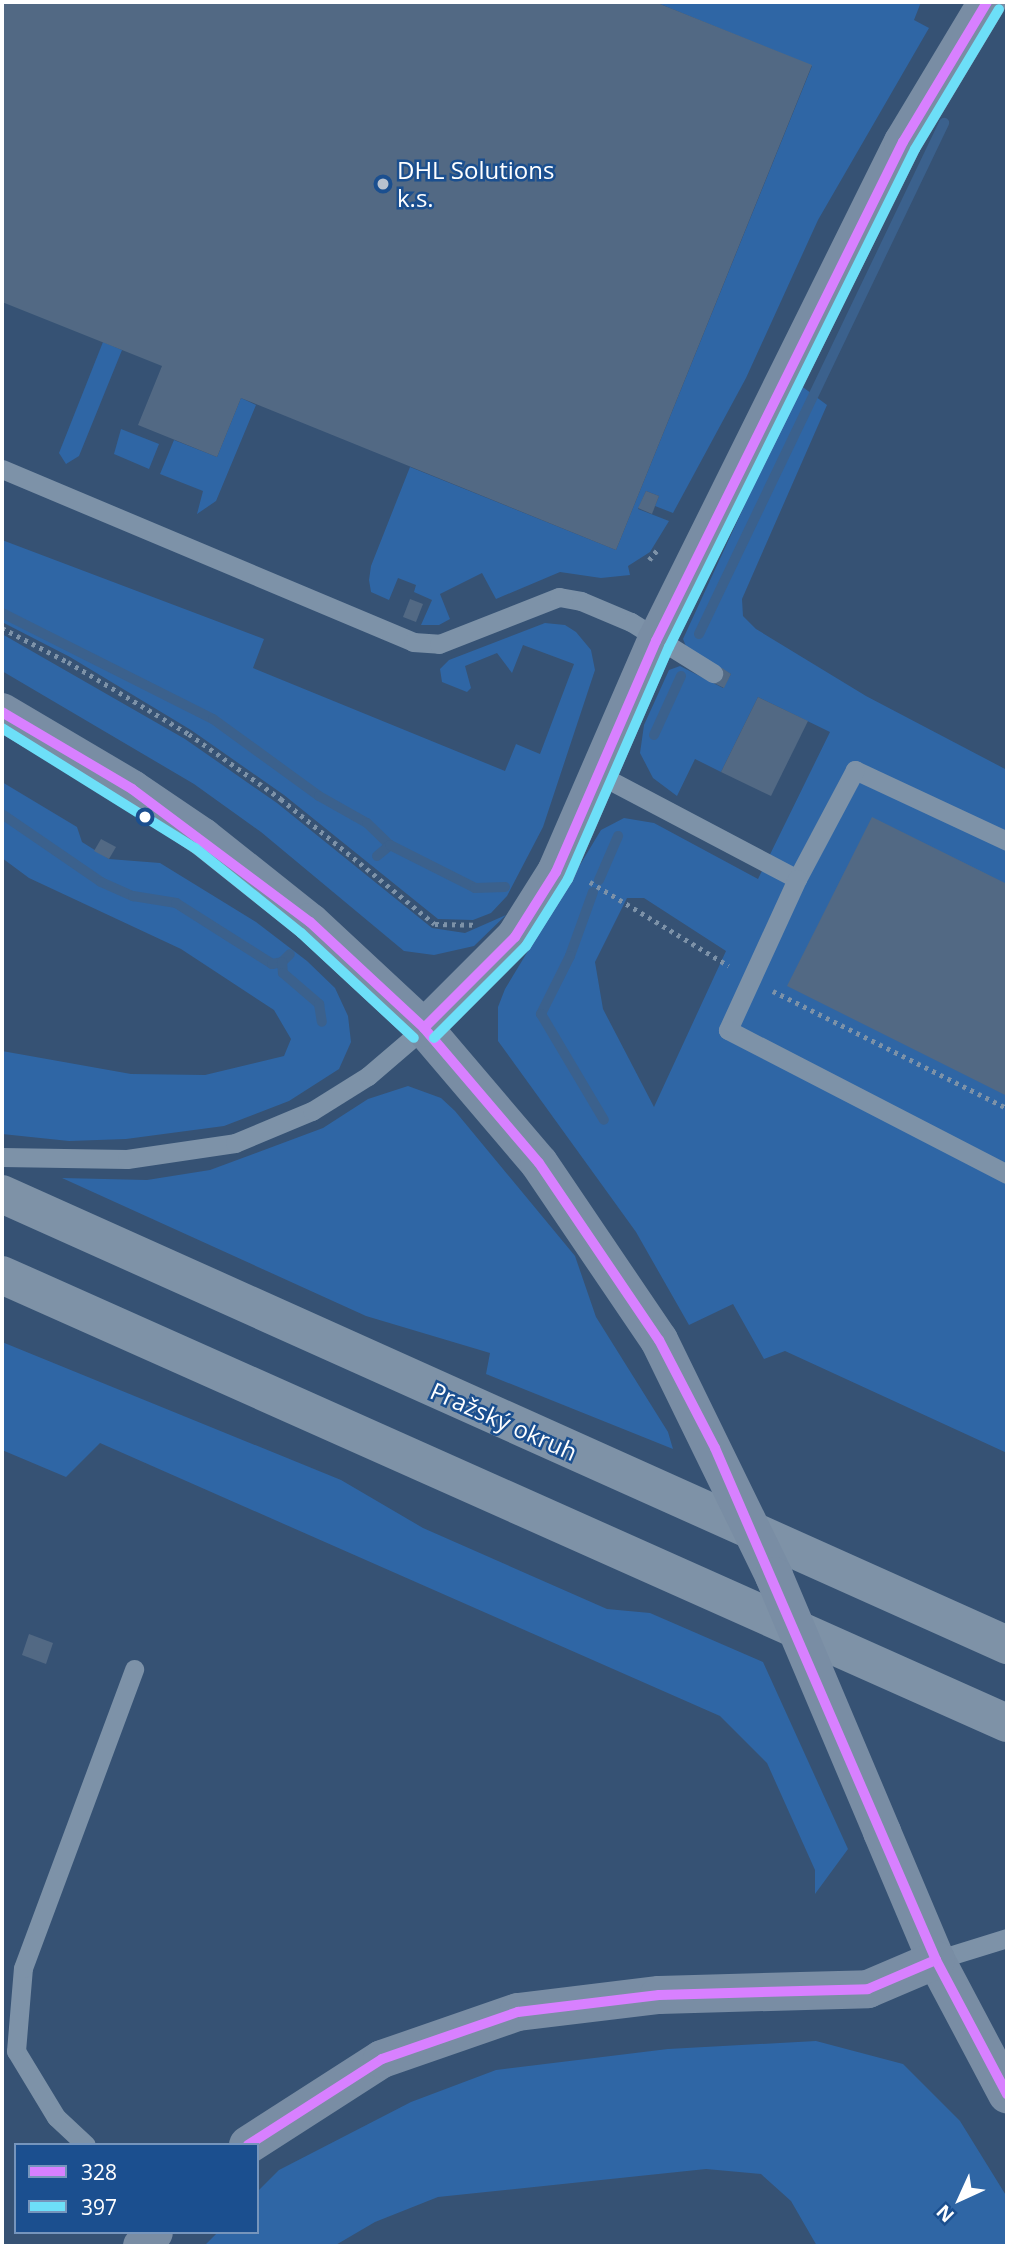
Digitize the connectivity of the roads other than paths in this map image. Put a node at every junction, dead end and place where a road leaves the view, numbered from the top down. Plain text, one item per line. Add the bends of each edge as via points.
1 (987, 2) edge
2 (2, 469) edge
3 (656, 642) junction
4 (713, 673) dead end
5 (2, 712) edge
6 (598, 774) junction
7 (1007, 841) edge
8 (797, 879) junction
9 (425, 1028) junction
10 (2, 1157) edge
11 (1007, 1174) edge
12 (2, 1194) edge
13 (2, 1275) edge
14 (1007, 1644) edge
15 (134, 1669) dead end
16 (1007, 1723) edge
17 (1007, 1938) edge
18 (936, 1960) junction
19 (1007, 2094) edge
20 (84, 2143) edge
21 (251, 2143) edge

1 - 3 street via 903,142
2 - 3 lane via 413,642 439,644 559,597 605,610
3 - 4 lane
3 - 6 street
5 - 9 street via 203,837 310,922
6 - 8 lane
6 - 9 street via 577,827 536,906 482,974
7 - 8 lane via 855,770
8 - 11 lane via 728,1030
9 - 10 lane via 368,1076 312,1111 235,1143 127,1159
9 - 18 street, bridge via 539,1163 659,1340 768,1564
12 - 14 highway, Pražský okruh
13 - 16 highway
15 - 20 lane via 23,1968 16,2051 56,2117
17 - 18 lane
18 - 19 street
18 - 21 street via 868,1989 659,1995 518,2012 382,2059

